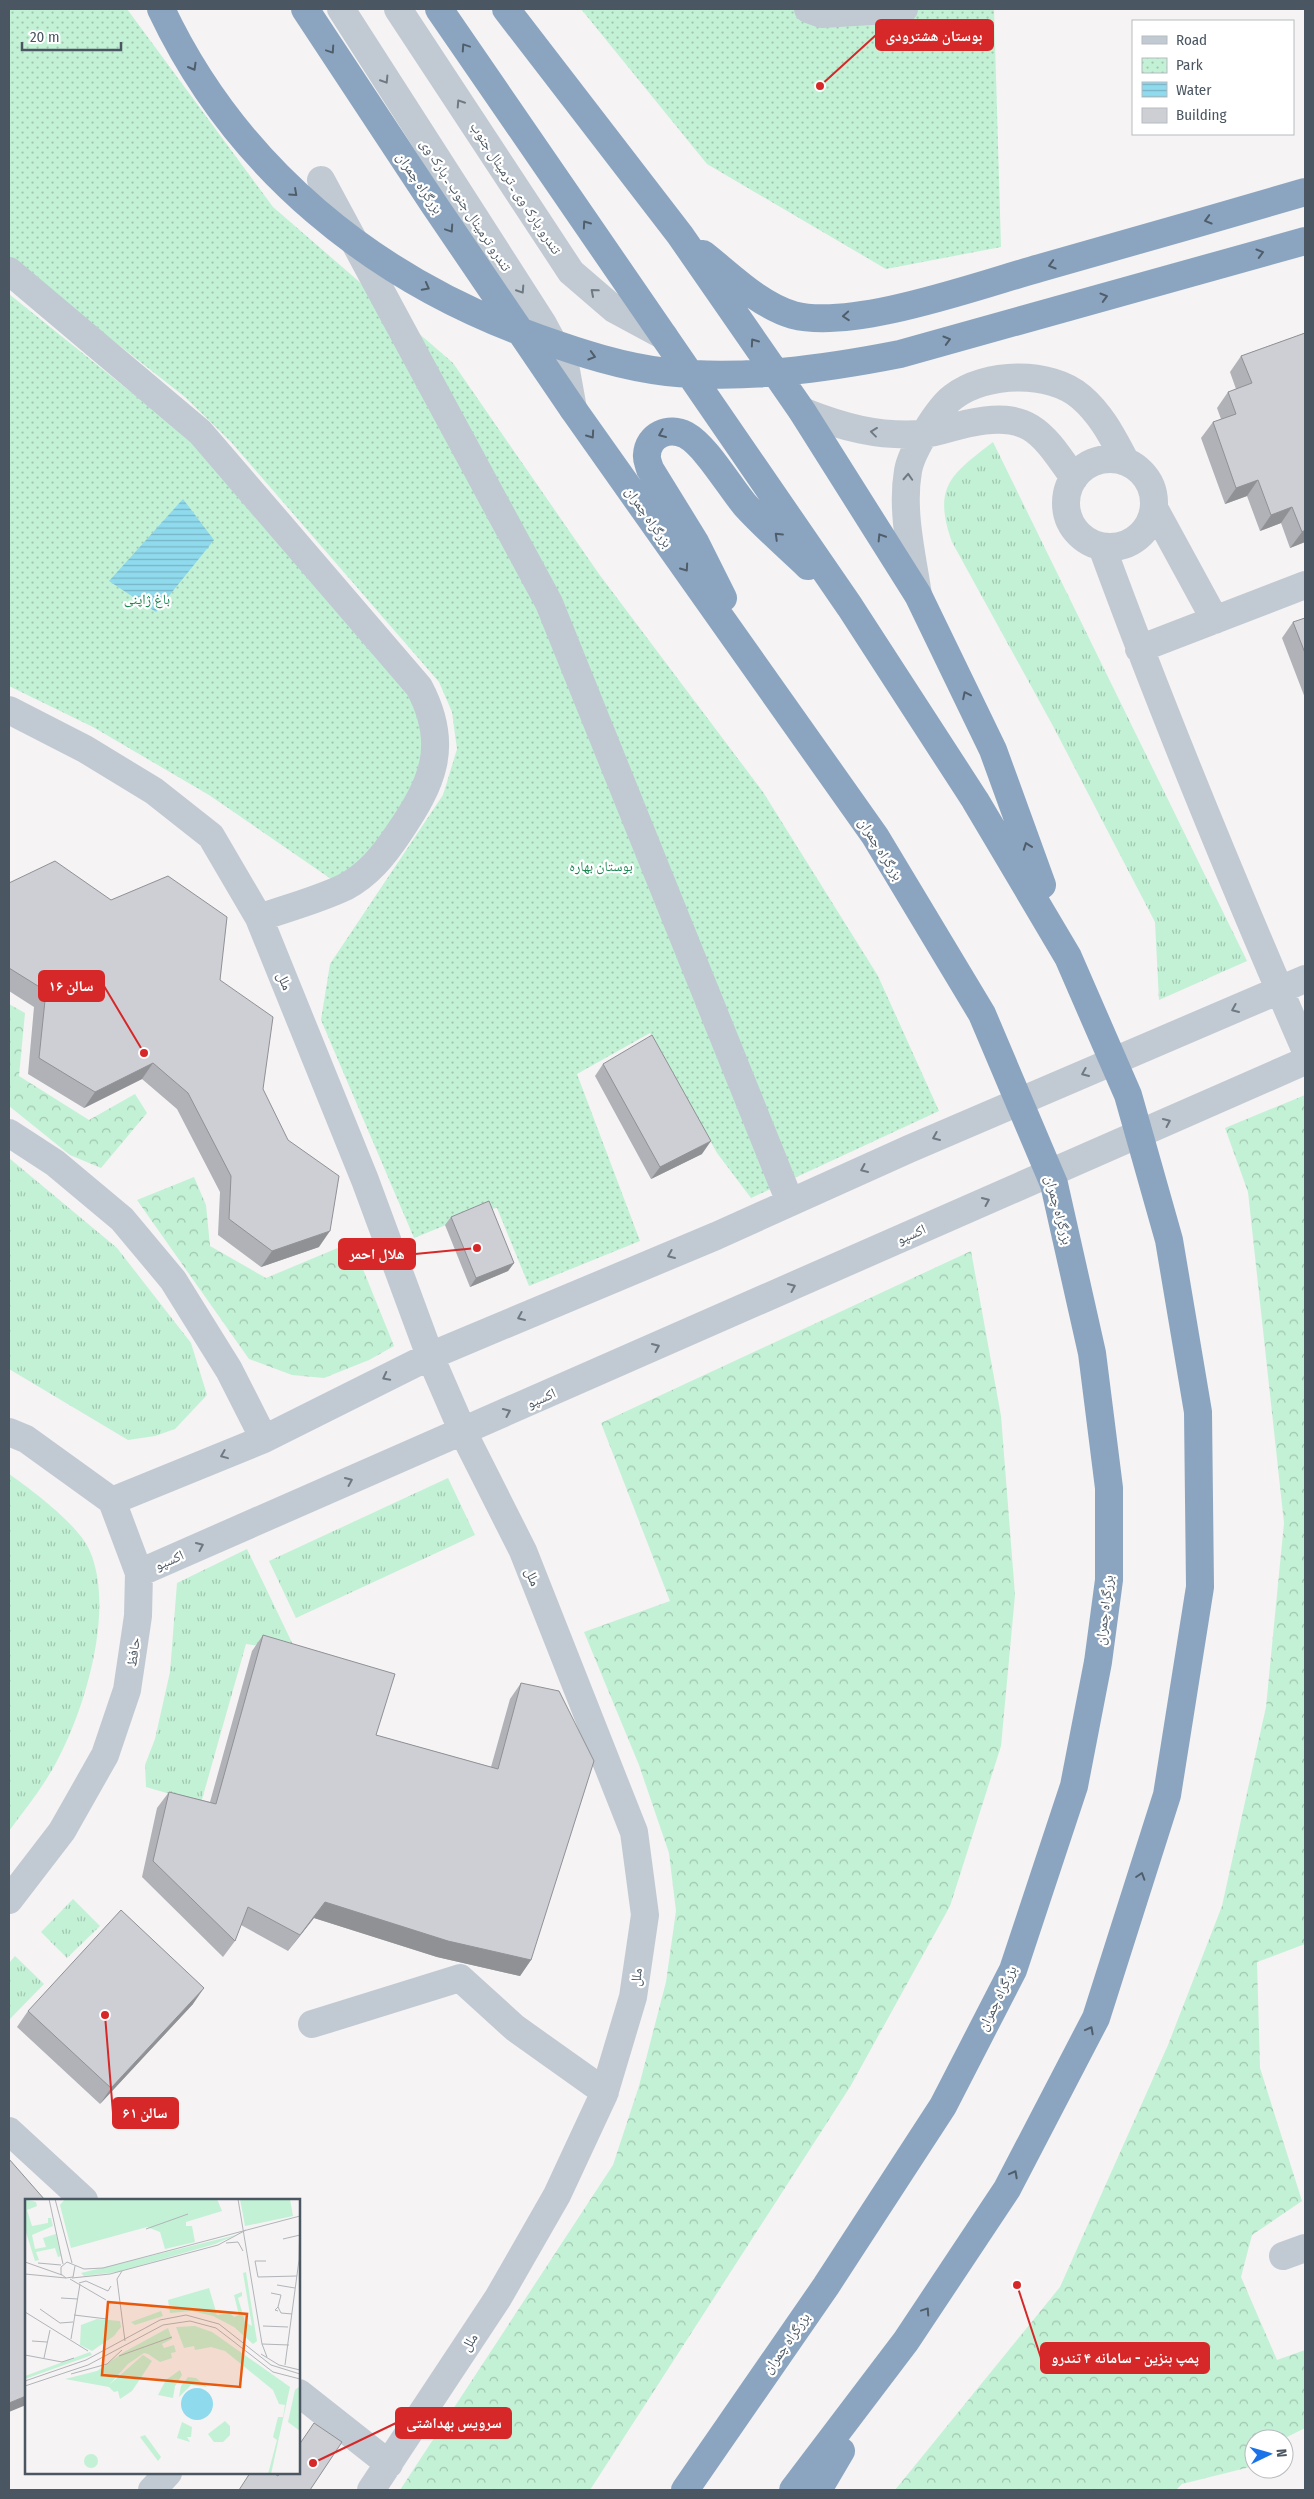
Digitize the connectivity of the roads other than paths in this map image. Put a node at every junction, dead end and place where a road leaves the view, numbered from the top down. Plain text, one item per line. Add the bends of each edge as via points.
1 (160, 9) edge
2 (305, 9) edge
3 (341, 9) edge
4 (398, 9) edge
5 (439, 9) edge
6 (506, 9) edge
7 (808, 9) edge
8 (904, 9) edge
9 (321, 180) dead end
10 (1305, 192) edge
11 (680, 235) junction
12 (1305, 241) edge
13 (9, 271) edge
14 (664, 336) junction
15 (573, 409) junction
16 (802, 411) junction
17 (923, 434) junction
18 (1126, 462) junction
19 (1074, 478) junction
20 (1154, 508) junction
21 (1102, 547) junction
22 (1305, 585) edge
23 (918, 595) junction
24 (850, 607) junction
25 (1214, 620) junction
26 (1139, 650) junction
27 (766, 683) junction
28 (9, 710) edge
29 (259, 918) junction
30 (1068, 957) junction
31 (1305, 979) edge
32 (1279, 990) junction
33 (1305, 1049) edge
34 (1305, 1061) edge
35 (9, 1133) edge
36 (790, 1202) junction
37 (430, 1356) junction
38 (9, 1432) edge
39 (462, 1432) junction
40 (264, 1439) junction
41 (112, 1501) junction
42 (139, 1573) junction
43 (9, 1900) edge
44 (312, 2024) dead end
45 (605, 2092) junction
46 (9, 2131) edge
47 (83, 2199) edge
48 (906, 2341) junction
49 (300, 2394) edge
50 (388, 2464) junction
51 (167, 2474) edge
52 (152, 2490) edge
53 (371, 2490) edge
54 (684, 2490) edge
55 (793, 2490) edge
56 (818, 2490) edge

1 -> 12 highway via 198,75 234,128 277,177 358,245 389,267 466,309 507,327 571,350 637,367 668,372 758,373 817,368 900,354
2 -> 15 highway, بزرگراه چمران
3 -> 15 street, تندرو ترمینال جنوب ـ پارک وی via 543,324 565,365
14 -> 4 street, تندرو پارک وی ـ ترمینال جنوب via 614,309 571,272
14 -> 5 highway
6 - 11 highway
7 - 8 street via 822,14
9 - 36 street via 550,603
10 -> 11 highway via 921,302 852,316 821,318 794,315 769,306
16 -> 11 highway
13 - 29 street via 200,432 420,687 430,708 434,725 433,765 417,808 386,853 366,873 345,887
14 - 24 highway
15 -> 27 highway, بزرگراه چمران
17 -> 16 street via 878,433 843,427
23 -> 16 highway
17 - 18 street via 952,397 977,385 1021,377 1047,380 1081,396 1106,423
17 - 19 street via 972,422 1013,420 1036,429
23 -> 17 street via 907,518 908,469
18 - 19 street via 1097,461
18 - 20 street via 1148,480
19 - 21 street via 1066,506 1070,520 1077,533
20 - 21 street via 1142,534 1130,543
20 - 25 street
21 - 26 street
22 - 25 street
30 -> 23 highway via 993,750
24 -> 27 highway via 745,505 696,443 673,430 662,432 650,441 646,456 650,469 695,542
24 - 30 highway via 975,800
25 - 26 street
26 - 32 street
27 - 54 highway, بزرگراه چمران via 875,836 982,1014 1054,1184 1092,1353 1109,1488 1109,1580 1098,1662 1074,1786 1013,1970 943,2106 826,2286
28 - 29 street, ملل via 84,748 154,791 211,836
29 - 37 street, ملل via 366,1180
48 -> 30 highway via 1007,2188 1096,2018 1167,1795 1200,1588 1198,1412 1169,1240 1128,1095
31 - 32 street
32 - 33 street
32 -> 36 street
39 -> 34 street, اکسپو
35 - 40 street via 55,1163 129,1227 173,1280 229,1370
36 -> 37 street
37 - 39 street, ملل
37 -> 40 street
38 - 41 street via 26,1439
42 -> 39 street, اکسپو
39 - 45 street, ملل via 523,1551 634,1832 645,1916 633,1997
40 -> 41 street
41 - 42 street, حافظ
42 - 43 street, حافظ via 138,1616 127,1690 105,1755 62,1831
44 - 45 street via 460,1978 515,2028
45 - 50 street, ملل via 558,2195 498,2298
46 - 47 street
48 - 55 highway
48 - 56 highway
49 - 50 street
50 - 53 street, ملل
51 - 52 street

